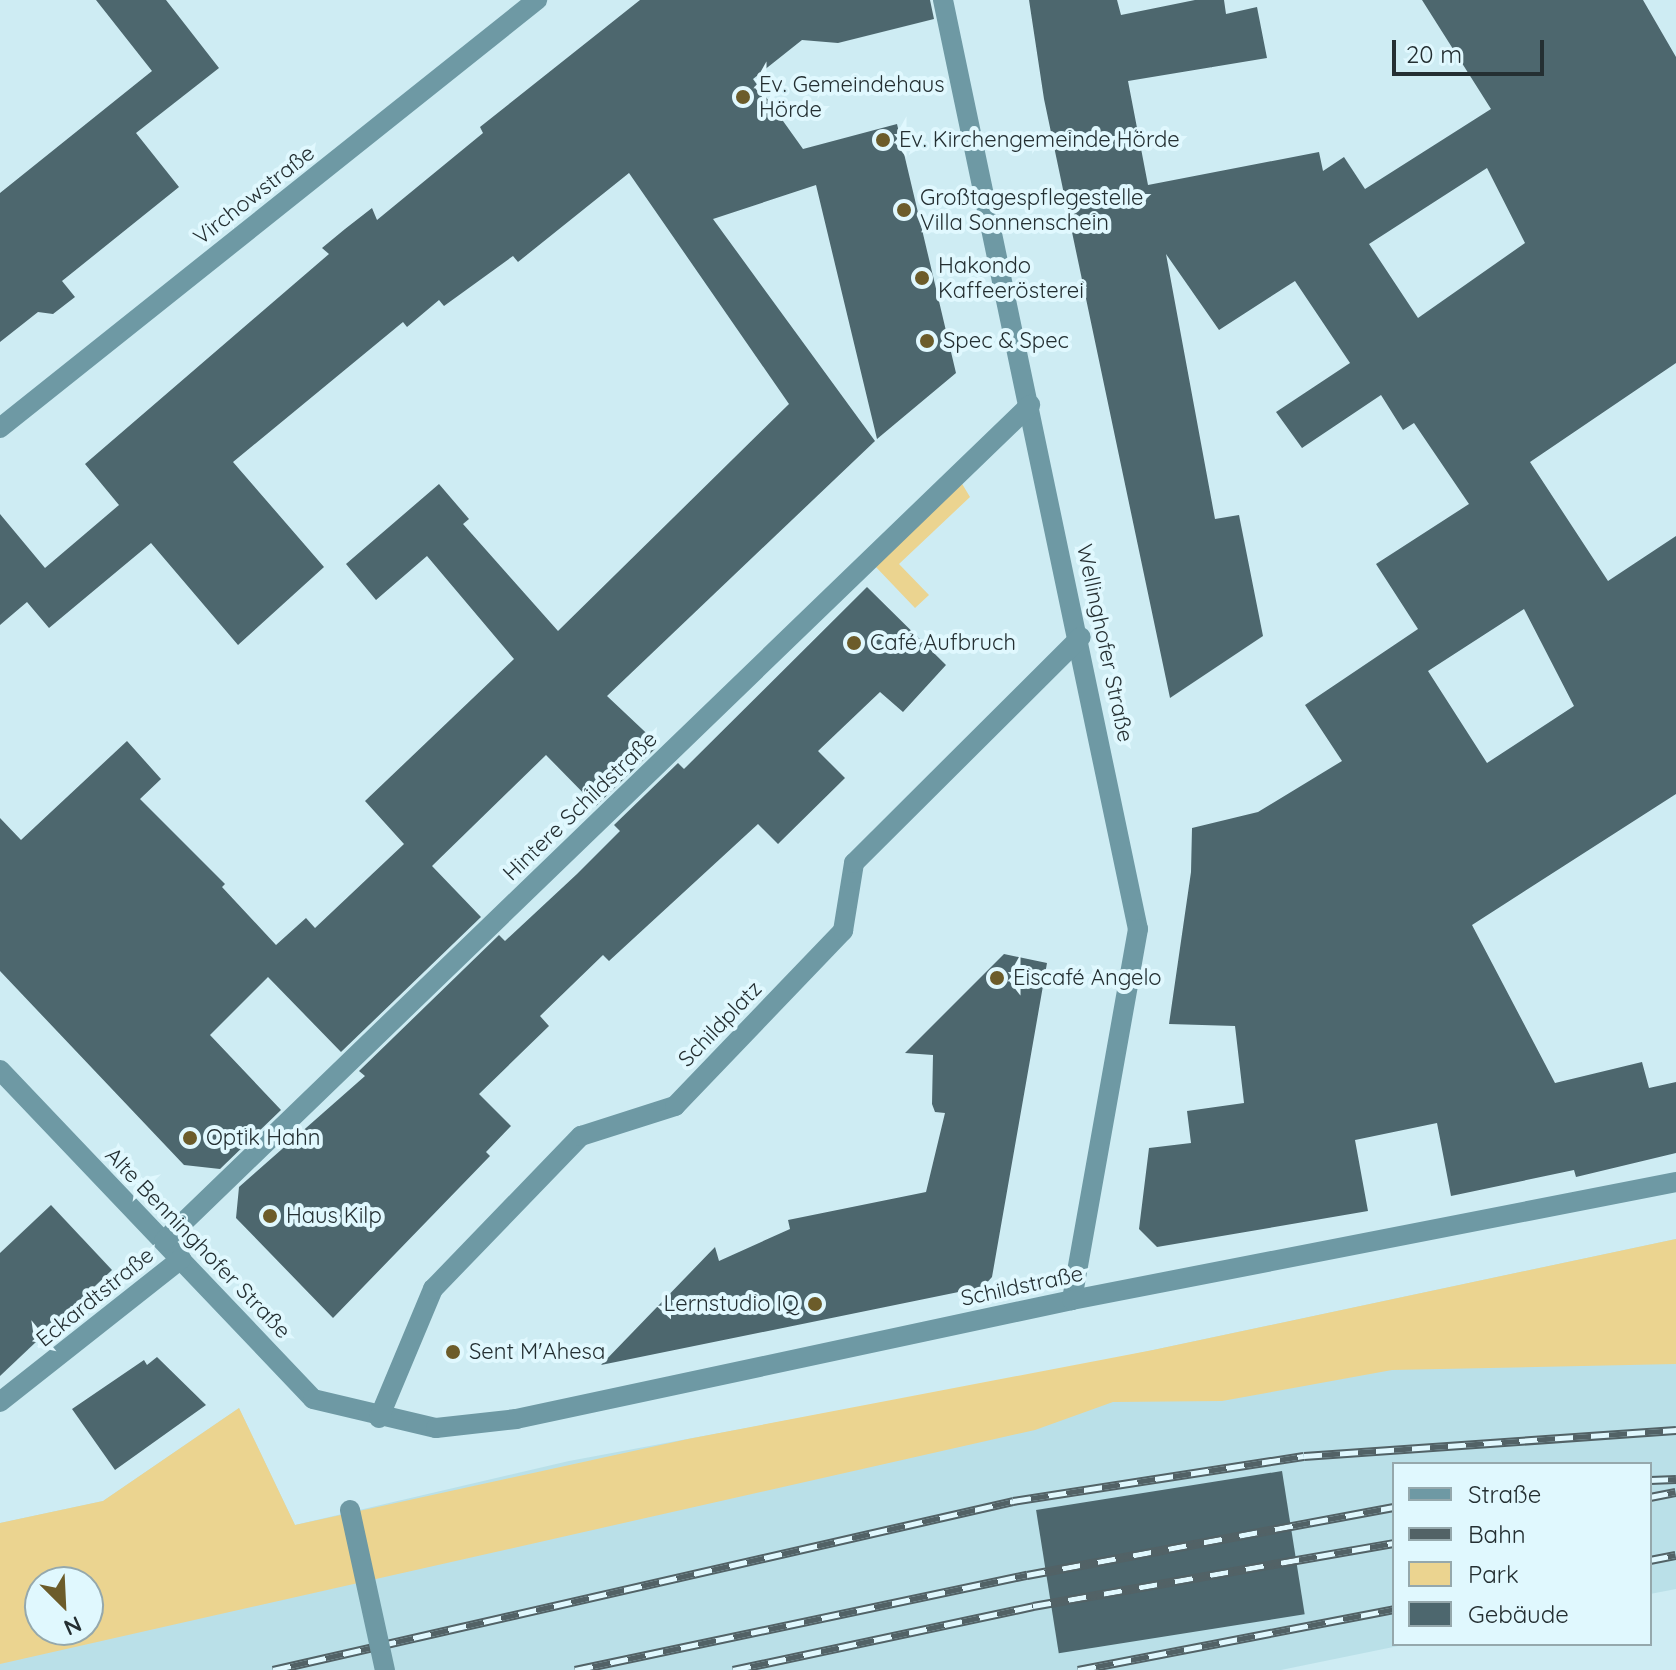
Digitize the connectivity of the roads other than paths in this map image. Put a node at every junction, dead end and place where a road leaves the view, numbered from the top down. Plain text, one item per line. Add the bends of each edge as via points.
1 (537, 0) edge
2 (943, 0) edge
3 (1030, 405) junction
4 (0, 428) edge
5 (1081, 637) junction
6 (0, 1070) edge
7 (1676, 1182) edge
8 (164, 1241) junction
9 (181, 1259) junction
10 (1072, 1300) junction
11 (0, 1402) edge
12 (379, 1418) junction
13 (350, 1510) dead end
14 (385, 1670) edge

1 - 4 street, Virchowstraße
2 - 3 street, Wellinghofer Straße
3 - 5 street, Wellinghofer Straße
3 - 8 street, Hintere Schildstraße
5 - 10 street, Wellinghofer Straße via 1138,929
5 - 12 street, Schildplatz via 854,863 843,931 675,1106 581,1136 433,1289
6 - 8 street, Alte Benninghofer Straße
7 - 10 street, Schildstraße
8 - 9 street, Alte Benninghofer Straße
9 - 11 street, Eckardtstraße
9 - 12 street, Alte Benninghofer Straße via 313,1399
10 - 12 street, Schildstraße via 516,1419 436,1428
13 - 14 street, bridge

